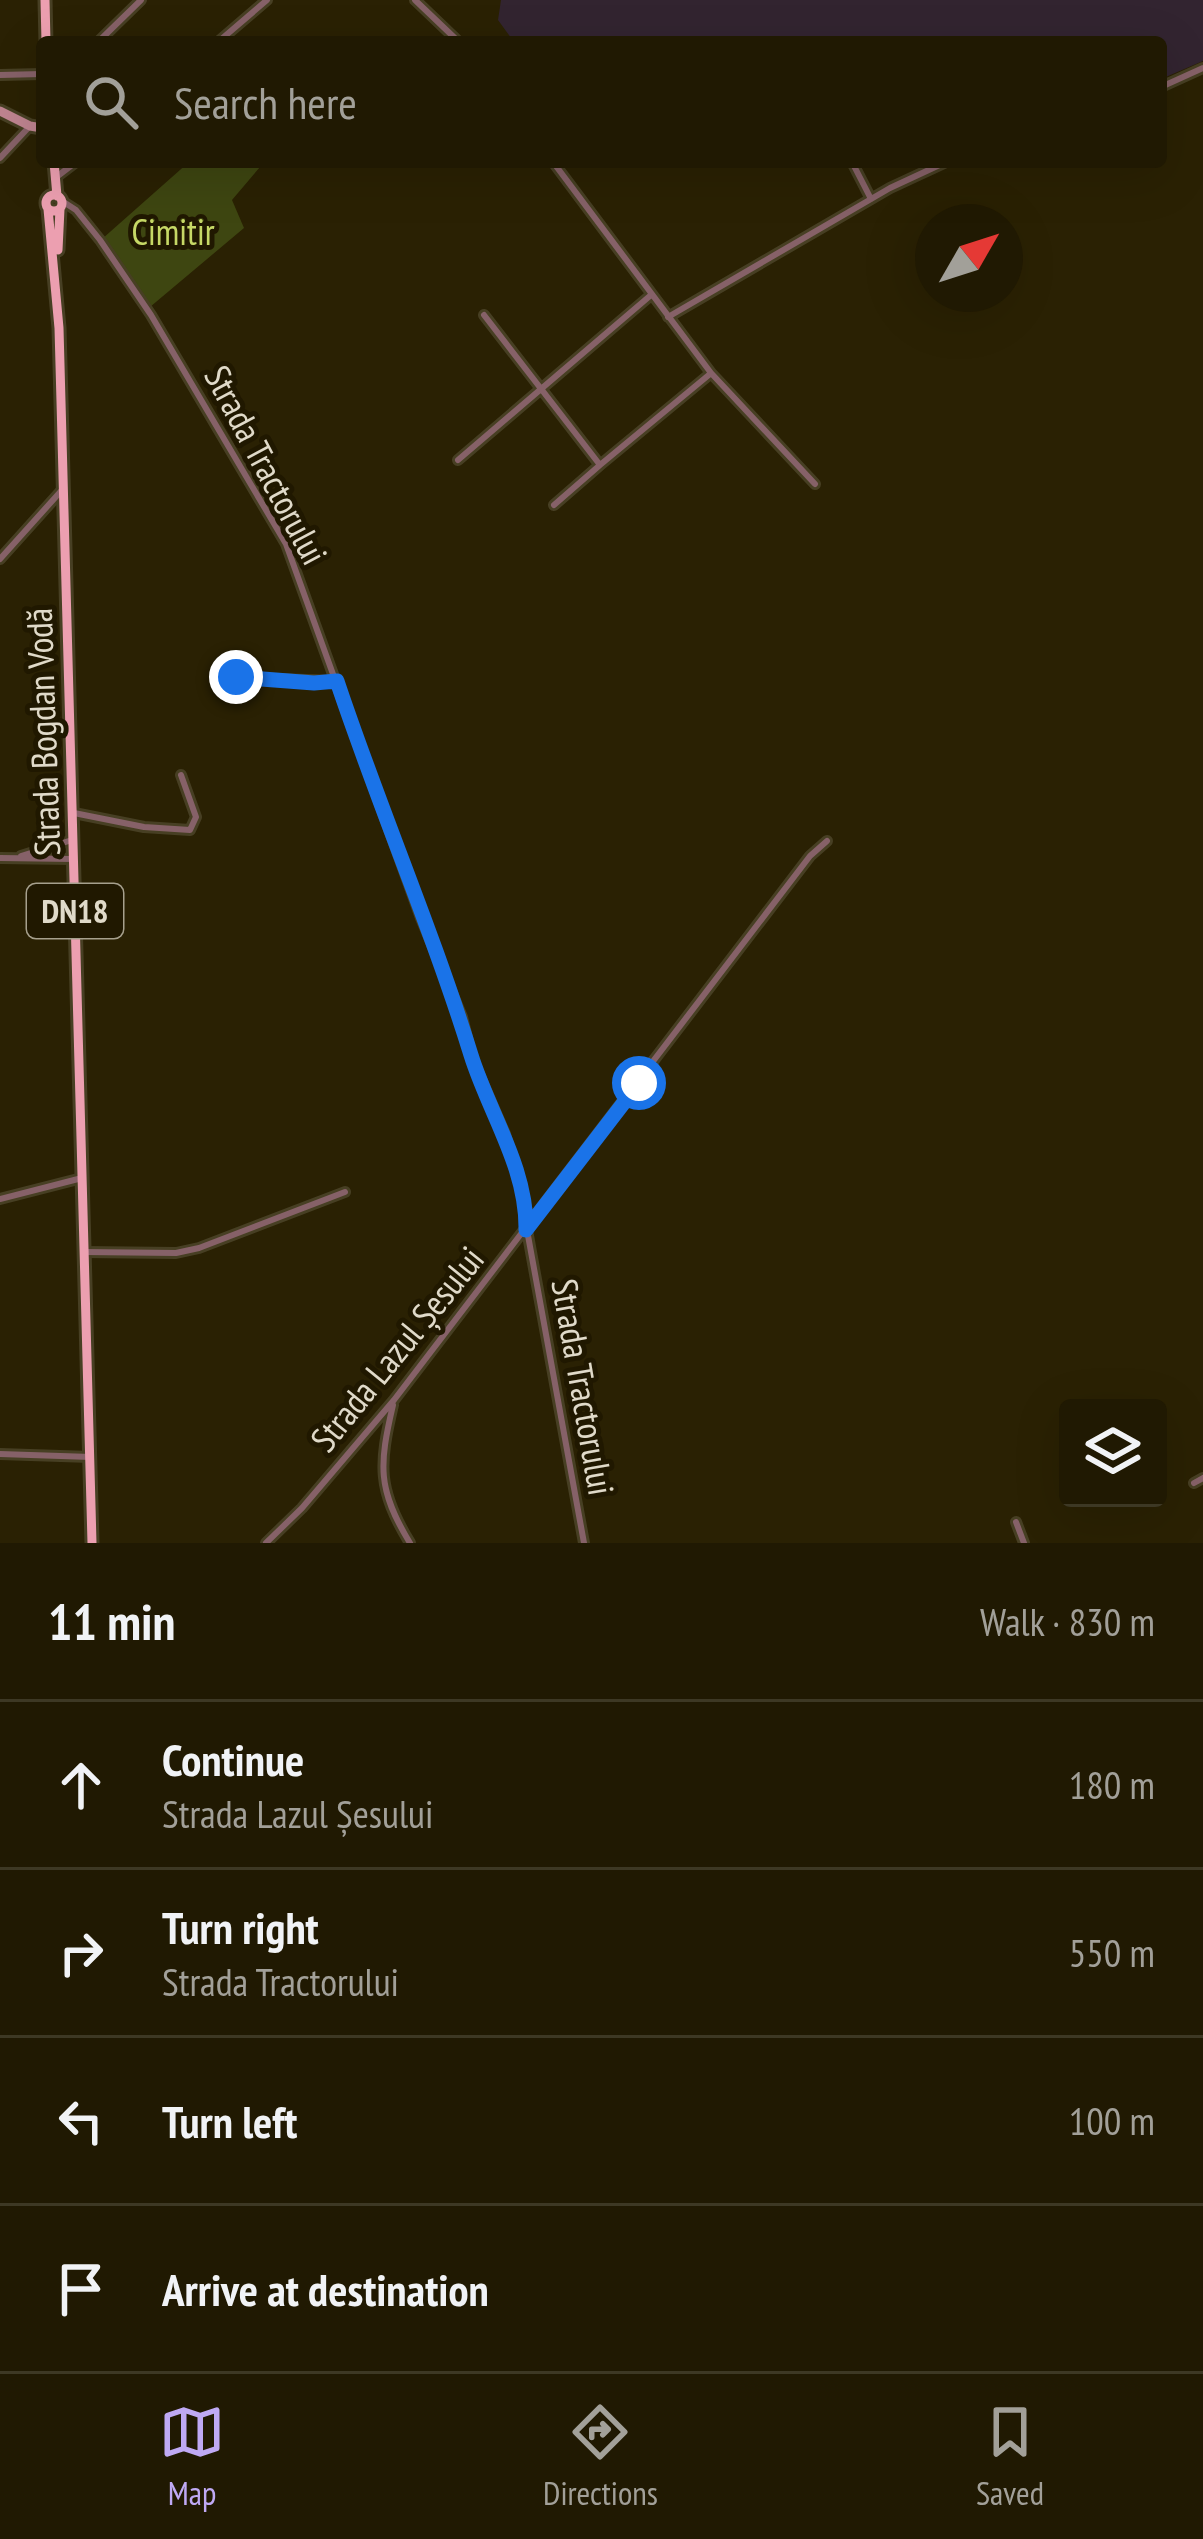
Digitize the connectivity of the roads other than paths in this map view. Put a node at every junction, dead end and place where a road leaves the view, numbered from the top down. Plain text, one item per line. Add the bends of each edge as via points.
1 (45, 0) edge
2 (141, 0) edge
3 (266, 0) edge
4 (416, 0) edge
5 (46, 36) edge
6 (104, 36) edge
7 (225, 36) edge
8 (453, 36) edge
9 (1203, 68) edge
10 (36, 74) edge
11 (0, 76) edge
12 (1167, 84) edge
13 (0, 111) edge
14 (36, 127) edge
15 (0, 158) edge
16 (54, 168) edge
17 (68, 168) edge
18 (557, 168) edge
19 (855, 168) edge
20 (934, 168) edge
21 (55, 178) junction
22 (871, 199) junction
23 (55, 202) junction
24 (651, 295) junction
25 (484, 315) dead end
26 (668, 317) junction
27 (711, 373) junction
28 (540, 390) junction
29 (458, 460) dead end
30 (600, 465) junction
31 (815, 484) dead end
32 (64, 488) junction
33 (554, 505) dead end
34 (0, 559) edge
35 (218, 676) dead end
36 (337, 681) junction
37 (181, 775) dead end
38 (71, 813) junction
39 (72, 840) junction
40 (827, 841) dead end
41 (18, 858) junction
42 (0, 859) edge
43 (73, 859) junction
44 (82, 1178) junction
45 (345, 1192) dead end
46 (0, 1199) edge
47 (526, 1230) junction
48 (84, 1252) junction
49 (394, 1400) junction
50 (0, 1454) edge
51 (91, 1457) junction
52 (1203, 1478) edge
53 (1194, 1483) dead end
54 (1016, 1522) dead end
55 (92, 1543) edge
56 (266, 1543) edge
57 (410, 1543) edge
58 (584, 1543) edge
59 (1024, 1543) edge

1 - 5 main road
2 - 6 street
3 - 7 street
4 - 8 street
9 - 12 street
10 - 11 street
13 - 14 street
14 - 15 street
16 - 21 main road, Strada Bogdan Vodă / DN18
17 - 21 street
18 - 24 street
19 - 22 street
20 - 22 street
21 - 23 main road, Strada Bogdan Vodă / DN18
22 - 26 street
23 - 32 main road, Strada Bogdan Vodă / DN18
23 - 36 street, Strada Tractorului via 76,210 100,240 278,528
24 - 26 street
24 - 28 street
25 - 28 street
26 - 27 street
27 - 30 street
27 - 31 street
28 - 29 street
28 - 30 street
30 - 33 street
32 - 34 street
32 - 38 main road, Strada Bogdan Vodă / DN18
35 - 36 street
36 - 47 street, Strada Tractorului via 505,1134
37 - 38 street via 196,818 190,830
38 - 39 main road, Strada Bogdan Vodă / DN18
39 - 41 street
39 - 43 main road, Strada Bogdan Vodă / DN18
40 - 47 street, Strada Lazul Șesului
41 - 42 street
41 - 43 street
43 - 44 main road, Strada Bogdan Vodă / DN18
44 - 46 street
44 - 48 main road, Strada Bogdan Vodă / DN18
45 - 48 street via 199,1248
47 - 49 street, Strada Lazul Șesului
47 - 58 street, Strada Tractorului
48 - 51 main road, Strada Bogdan Vodă / DN18
49 - 56 street, Strada Lazul Șesului
49 - 57 street via 382,1476
50 - 51 street
51 - 55 main road, Strada Bogdan Vodă / DN18
52 - 53 street
54 - 59 street

